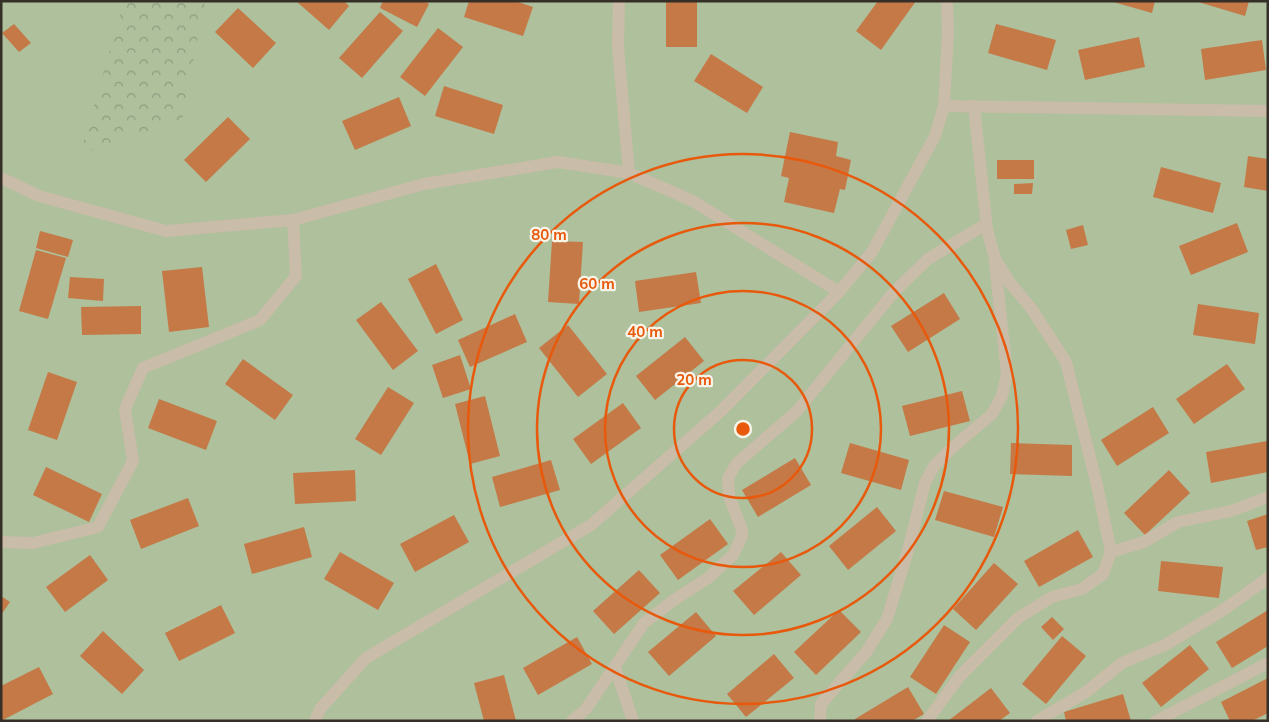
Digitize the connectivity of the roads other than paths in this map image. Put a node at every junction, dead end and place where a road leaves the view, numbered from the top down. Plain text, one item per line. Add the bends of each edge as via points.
1 (619, 1) edge
2 (947, 1) edge
3 (944, 106) junction
4 (974, 106) junction
5 (1268, 111) edge
6 (629, 173) junction
7 (1, 178) edge
8 (293, 220) junction
9 (986, 224) junction
10 (994, 259) junction
11 (838, 292) junction
12 (1268, 497) edge
13 (1, 542) edge
14 (1111, 552) junction
15 (1268, 578) edge
16 (1268, 662) edge
17 (615, 667) junction
18 (315, 721) edge
19 (572, 721) edge
20 (633, 721) edge
21 (820, 721) edge
22 (927, 721) edge
23 (1037, 721) edge
24 (1156, 721) edge

1 - 6 street via 618,47
2 - 3 street
3 - 4 street
3 - 11 street via 936,136 872,252
4 - 5 street
4 - 9 street
6 - 8 street via 558,162 424,184
6 - 11 street via 693,201
7 - 8 street via 39,196 166,231
8 - 13 street via 296,276 260,320 143,368 124,409 133,461 98,527 33,543
9 - 10 street
9 - 17 street via 928,259 894,292 797,411 737,462 728,478 729,496 742,530 733,555 708,578 644,623
10 - 14 street via 1066,362
10 - 21 street via 1007,373 1002,396 992,414 934,466 925,483 887,619 866,651 821,704
11 - 18 street via 721,411 590,525 366,658 320,709
12 - 14 street via 1231,511 1178,522 1144,542
14 - 22 street via 1102,574 1082,589 1052,597 1018,618 959,678
15 - 23 street via 1166,644 1122,663 1086,692
16 - 24 street
17 - 19 street via 586,709
17 - 20 street

